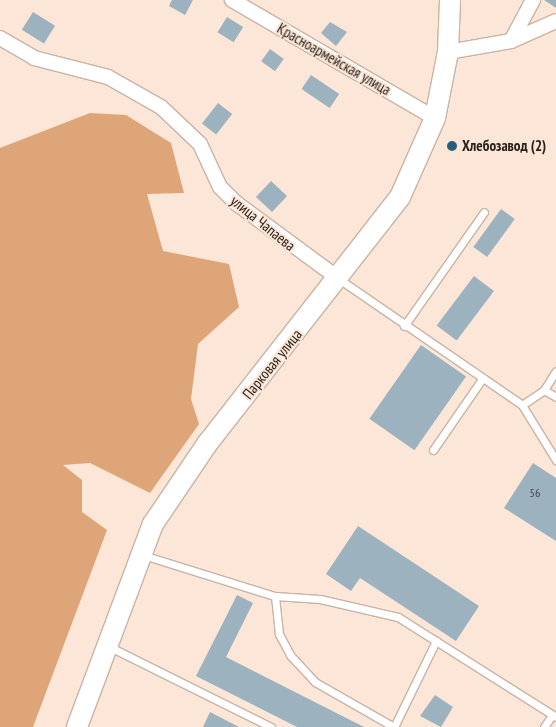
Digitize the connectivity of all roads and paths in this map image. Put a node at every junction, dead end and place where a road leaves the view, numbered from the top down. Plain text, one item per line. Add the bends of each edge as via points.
1 (232, 0) edge
2 (450, 0) edge
3 (533, 0) edge
4 (556, 22) edge
5 (0, 38) edge
6 (511, 41) junction
7 (448, 52) junction
8 (435, 118) junction
9 (484, 212) dead end
10 (339, 279) junction
11 (404, 326) junction
12 (556, 371) edge
13 (482, 379) junction
14 (544, 390) junction
15 (556, 397) edge
16 (522, 405) junction
17 (433, 450) dead end
18 (556, 460) edge
19 (140, 554) junction
20 (275, 596) junction
21 (436, 641) junction
22 (106, 646) junction
23 (554, 716) edge
24 (77, 727) edge
25 (271, 727) edge
26 (394, 727) edge
27 (544, 727) edge

1 - 8 street, Красноармейская улица
2 - 7 main road, Парковая улица
3 - 6 street
4 - 6 street
5 - 10 street, улица Чапаева via 34,58 108,77 160,107 200,144 220,187 236,203
6 - 7 street
7 - 8 main road, Парковая улица
8 - 10 main road, Парковая улица via 400,197
9 - 11 lane
10 - 11 lane
10 - 19 main road, Парковая улица via 207,444 153,524
11 - 13 lane
12 - 14 lane
13 - 16 lane
13 - 17 lane
14 - 15 lane
14 - 16 lane
16 - 18 lane
19 - 20 lane
19 - 22 main road, Парковая улица
20 - 21 lane via 372,609 398,617
20 - 26 lane via 279,634 290,655 315,682
21 - 23 lane
21 - 26 lane
22 - 24 main road, Парковая улица
22 - 25 lane
23 - 27 lane

